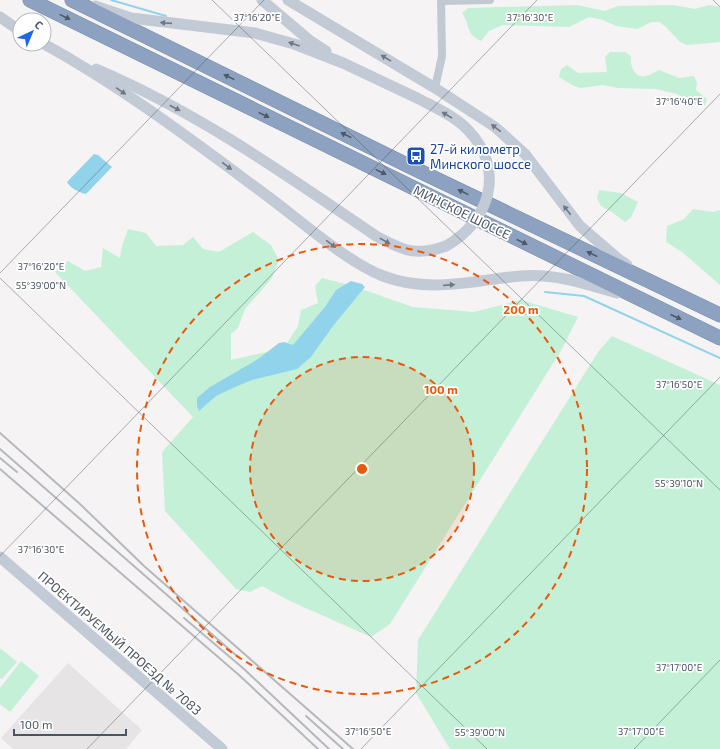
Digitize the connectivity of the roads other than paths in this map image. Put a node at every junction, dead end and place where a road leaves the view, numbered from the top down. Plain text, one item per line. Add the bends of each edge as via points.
1 (30, 0) edge
2 (72, 0) edge
3 (79, 0) edge
4 (262, 0) edge
5 (288, 0) edge
6 (490, 0) edge
7 (441, 1) edge
8 (3, 18) edge
9 (12, 25) edge
10 (52, 48) edge
11 (64, 55) junction
12 (343, 63) junction
13 (435, 88) junction
14 (666, 290) junction
15 (641, 300) junction
16 (720, 315) edge
17 (720, 338) edge
18 (0, 557) edge
19 (222, 749) edge

1 -> 15 highway, МИНСКОЕ ШОССЕ
14 -> 2 highway, МИНСКОЕ ШОССЕ
12 -> 3 main road via 256,33 132,18
4 - 12 main road via 309,40
13 -> 5 main road
6 - 7 street
7 - 13 street via 442,56
8 - 9 main road
10 - 11 main road
11 -> 12 main road, bridge via 114,76 243,145 394,246 422,252 446,246 469,230 481,213 488,193 488,166 484,152 468,130 457,121 417,98
11 -> 15 main road via 163,120 341,251 382,276 411,284 435,286 536,275 582,282
14 -> 13 main road via 617,258 580,226 525,154 510,139
14 - 16 highway, МИНСКОЕ ШОССЕ
15 -> 17 highway, МИНСКОЕ ШОССЕ
18 - 19 main road, ПРОЕКТИРУЕМЫЙ ПРОЕЗД № 7083

